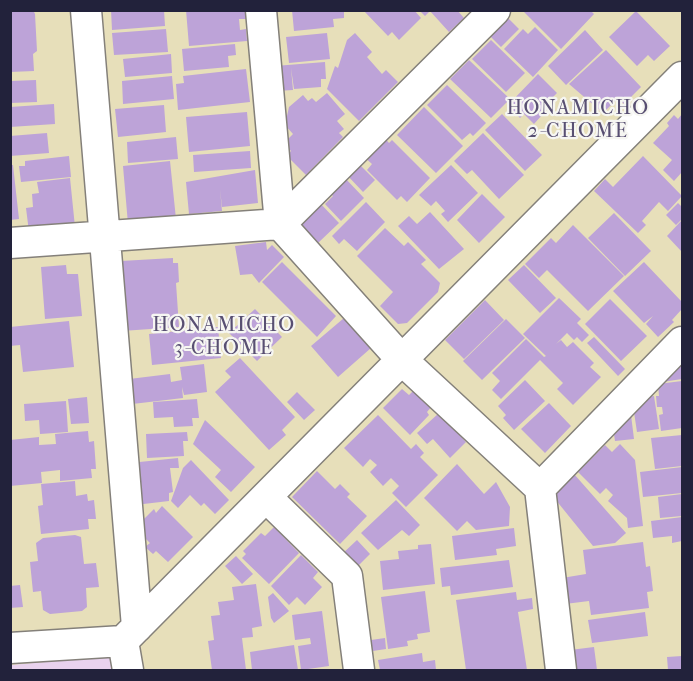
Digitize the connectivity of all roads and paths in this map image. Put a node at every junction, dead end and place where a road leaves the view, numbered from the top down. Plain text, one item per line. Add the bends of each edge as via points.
1 (86, 10) edge
2 (261, 10) edge
3 (495, 10) edge
4 (682, 77) edge
5 (280, 224) junction
6 (103, 237) junction
7 (10, 243) edge
8 (682, 342) edge
9 (402, 360) junction
10 (540, 488) junction
11 (266, 497) junction
12 (130, 634) junction
13 (10, 648) edge
14 (128, 670) edge
15 (359, 670) edge
16 (561, 670) edge

1 - 6 street
2 - 5 street
3 - 5 street
4 - 9 street
5 - 6 street
5 - 9 street
6 - 7 street
6 - 12 street
8 - 10 street
9 - 10 street
9 - 11 street
10 - 16 street
11 - 12 street
11 - 15 street via 347,576
12 - 13 street
12 - 14 street

